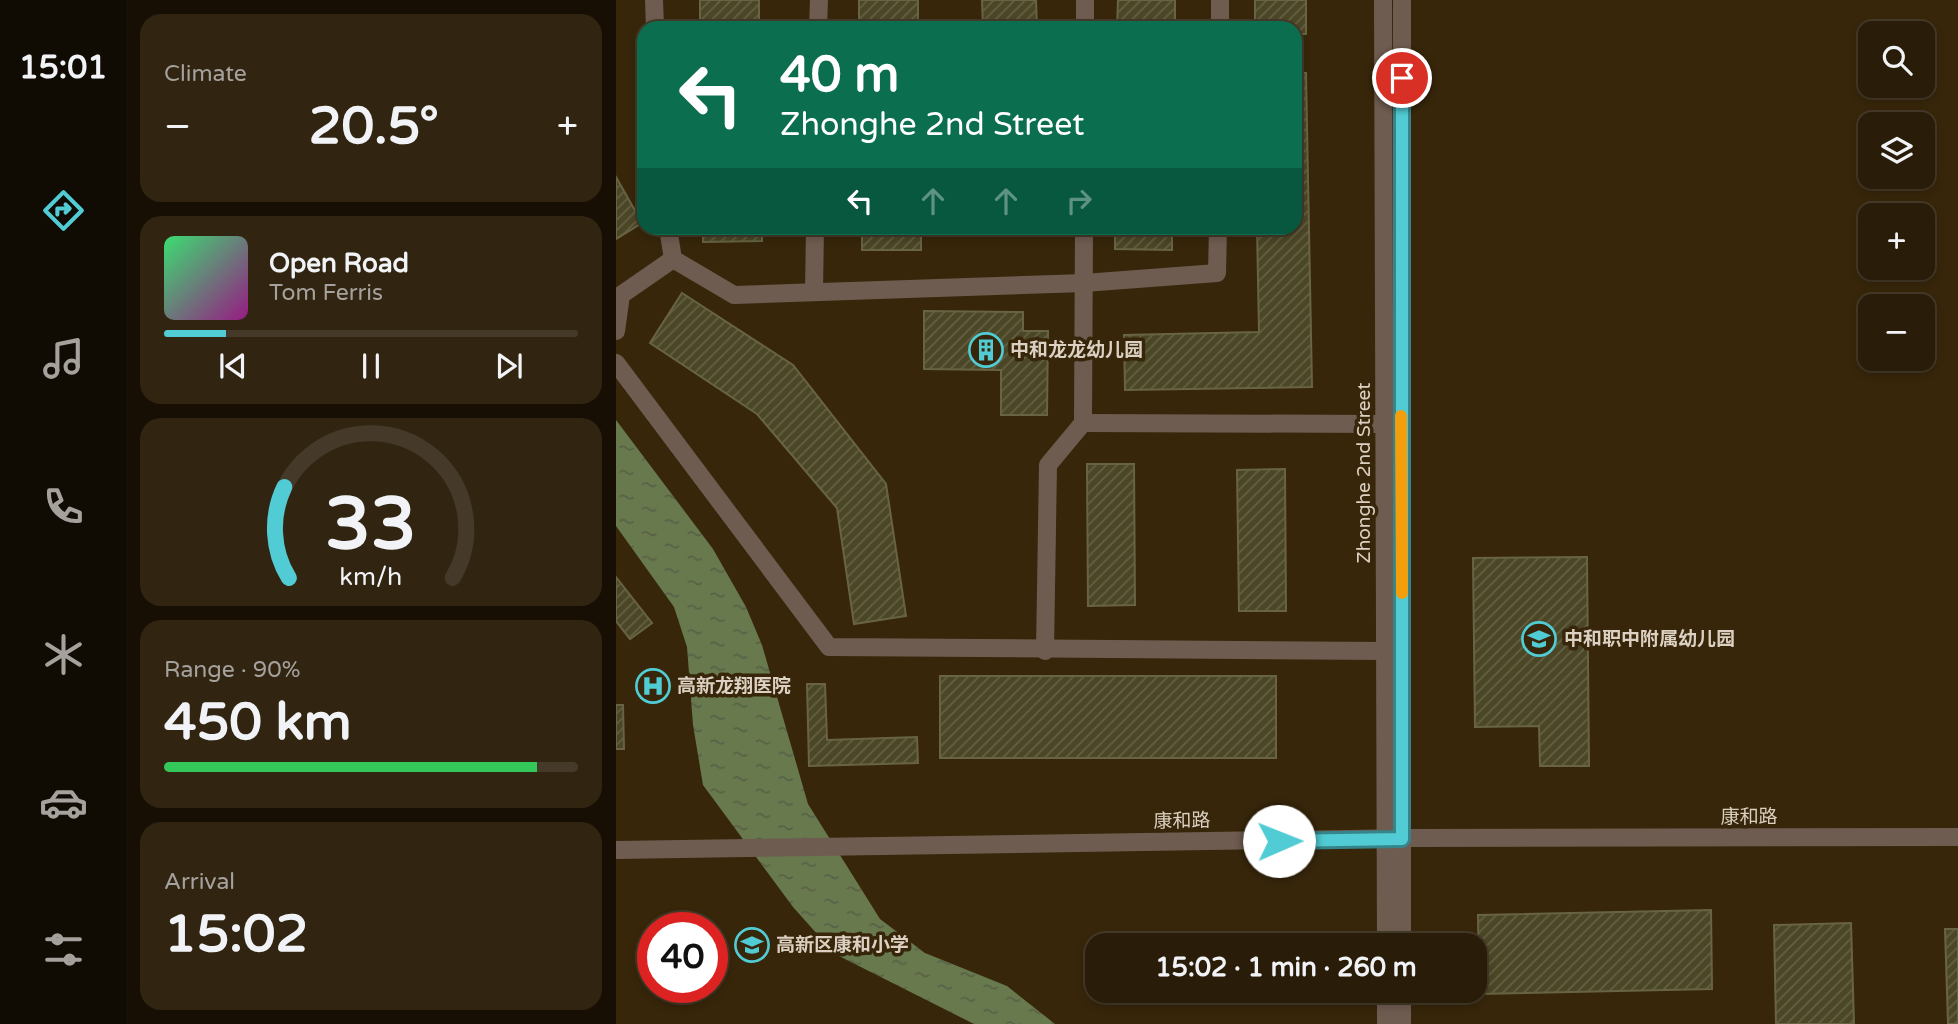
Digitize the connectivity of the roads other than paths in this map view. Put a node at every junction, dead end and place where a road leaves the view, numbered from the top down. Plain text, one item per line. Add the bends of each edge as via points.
1 (654, 0) edge
2 (818, 0) edge
3 (1085, 0) edge
4 (1220, 0) edge
5 (1383, 0) edge
6 (1402, 0) edge
7 (655, 21) edge
8 (818, 21) edge
9 (1085, 21) edge
10 (1220, 21) edge
11 (669, 235) edge
12 (815, 235) edge
13 (1084, 235) edge
14 (1218, 235) edge
15 (673, 259) junction
16 (1084, 283) junction
17 (814, 292) junction
18 (616, 331) edge
19 (616, 363) edge
20 (1083, 423) junction
21 (1384, 424) junction
22 (1045, 651) junction
23 (1386, 651) junction
24 (1958, 837) edge
25 (1394, 840) junction
26 (616, 850) edge
27 (1387, 933) edge
28 (1401, 933) edge
29 (1386, 1003) edge
30 (1402, 1003) edge
31 (1385, 1024) edge
32 (1402, 1024) edge

1 - 7 street
2 - 8 street
3 - 9 street
4 - 10 street
5 - 21 street, Zhonghe 2nd Street
6 - 25 street, Zhonghe 2nd Street
11 - 15 street
12 - 17 street
13 - 16 street
14 - 16 street via 1217,273
15 - 17 street via 734,295
15 - 18 street via 621,295
16 - 17 street
16 - 20 street
19 - 22 street via 829,647
20 - 21 street
20 - 22 street via 1048,465
21 - 23 street, Zhonghe 2nd Street
22 - 23 street
23 - 25 street, Zhonghe 2nd Street
24 - 25 street, 康和路
25 - 26 street, 康和路
25 - 27 street, Zhonghe 2nd Street
25 - 28 street, Zhonghe 2nd Street
29 - 31 street
30 - 32 street

